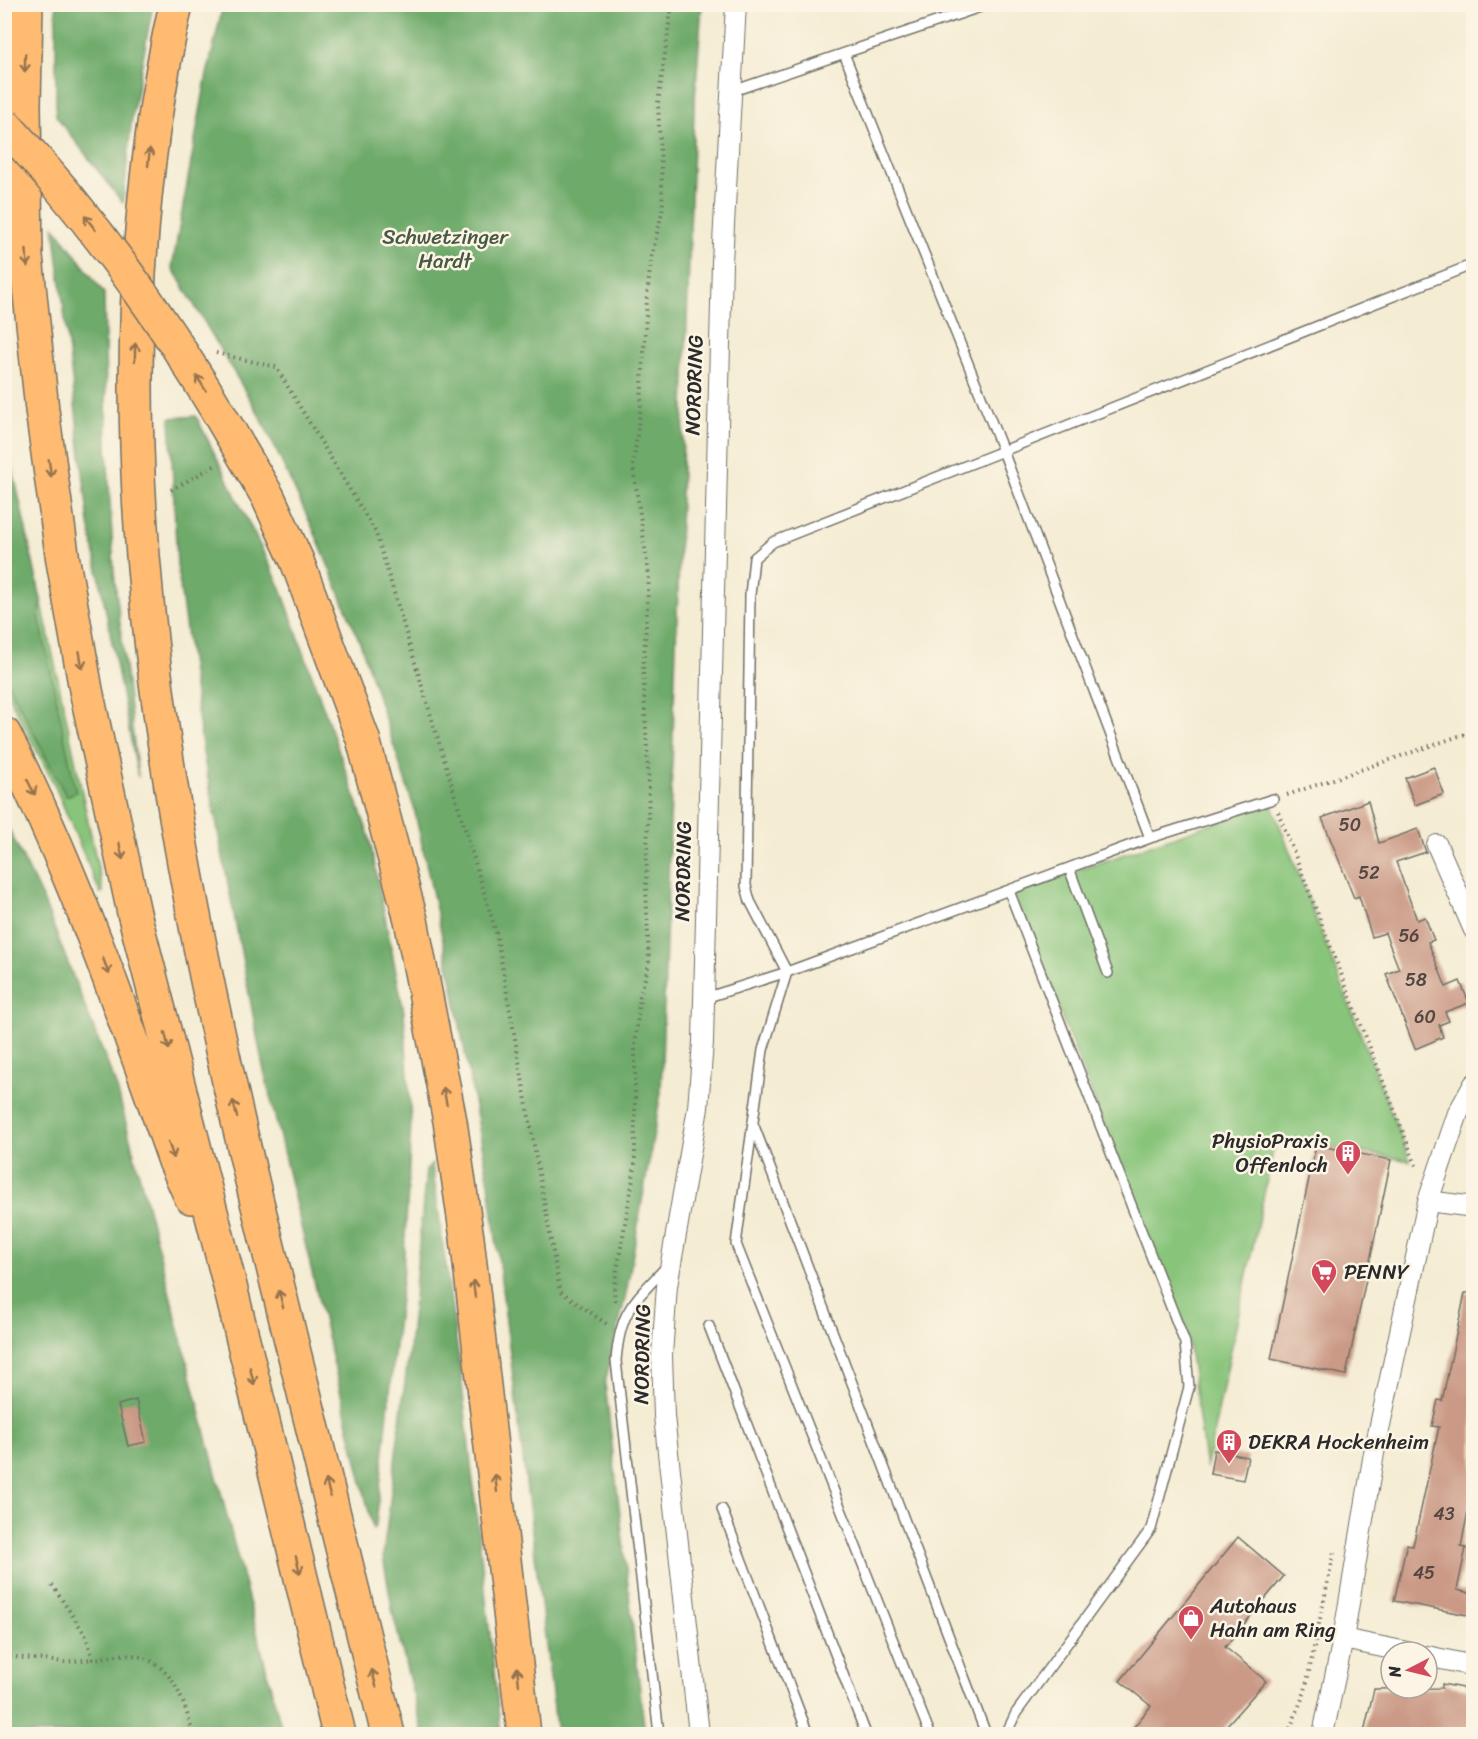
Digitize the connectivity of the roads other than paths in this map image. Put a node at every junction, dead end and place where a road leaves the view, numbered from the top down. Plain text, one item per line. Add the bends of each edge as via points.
1 (26, 4) edge
2 (176, 4) edge
3 (735, 4) edge
4 (990, 4) edge
5 (845, 56) junction
6 (730, 92) junction
7 (4, 124) edge
8 (1473, 264) edge
9 (1003, 452) junction
10 (4, 734) edge
11 (1273, 800) road end
12 (1150, 838) junction
13 (1437, 845) dead end
14 (1069, 868) junction
15 (1009, 891) junction
16 (1473, 930) edge
17 (787, 972) junction
18 (1108, 973) dead end
19 (705, 998) junction
20 (1473, 1084) edge
21 (753, 1124) junction
22 (1428, 1201) junction
23 (1473, 1207) edge
24 (671, 1261) junction
25 (228, 1278) junction
26 (709, 1326) dead end
27 (722, 1509) dead end
28 (1343, 1639) junction
29 (1379, 1646) edge
30 (1439, 1659) edge
31 (1473, 1666) edge
32 (339, 1734) edge
33 (388, 1734) edge
34 (524, 1734) edge
35 (659, 1734) edge
36 (699, 1734) edge
37 (808, 1734) edge
38 (866, 1734) edge
39 (930, 1734) edge
40 (986, 1734) edge
41 (1006, 1734) edge
42 (1323, 1734) edge

1 -> 25 highway via 26,256 63,561 134,913
33 -> 2 highway via 231,1091 187,890 150,639 134,410 135,324 152,131
3 - 6 street, NORDRING
4 - 5 lane
5 - 6 lane
5 - 9 lane
6 - 19 street, NORDRING via 718,394
34 -> 7 highway, bridge via 450,1121 411,920 363,739 297,561 268,497 226,448 199,379 141,291 87,219
8 - 9 lane
9 - 12 lane
9 - 17 lane via 773,542 754,558 750,574 746,886
10 -> 25 highway via 76,888 175,1161
11 - 12 lane
12 - 14 lane
13 - 16 street
14 - 15 lane
14 - 18 lane
15 - 17 lane
15 - 41 lane via 1185,1343 1189,1387 1151,1529 1016,1713
17 - 19 lane
17 - 21 lane via 763,1050
19 - 24 street, NORDRING via 698,1108
20 - 22 street via 1458,1113
21 - 39 lane via 736,1244
21 - 40 lane
22 - 23 street
22 - 28 street via 1374,1453
24 - 35 lane via 633,1301 618,1332 616,1361
24 - 36 street, NORDRING via 662,1356 664,1416
25 -> 32 highway
26 - 38 lane
27 - 37 lane
28 - 29 street
28 - 42 street
30 - 31 street

